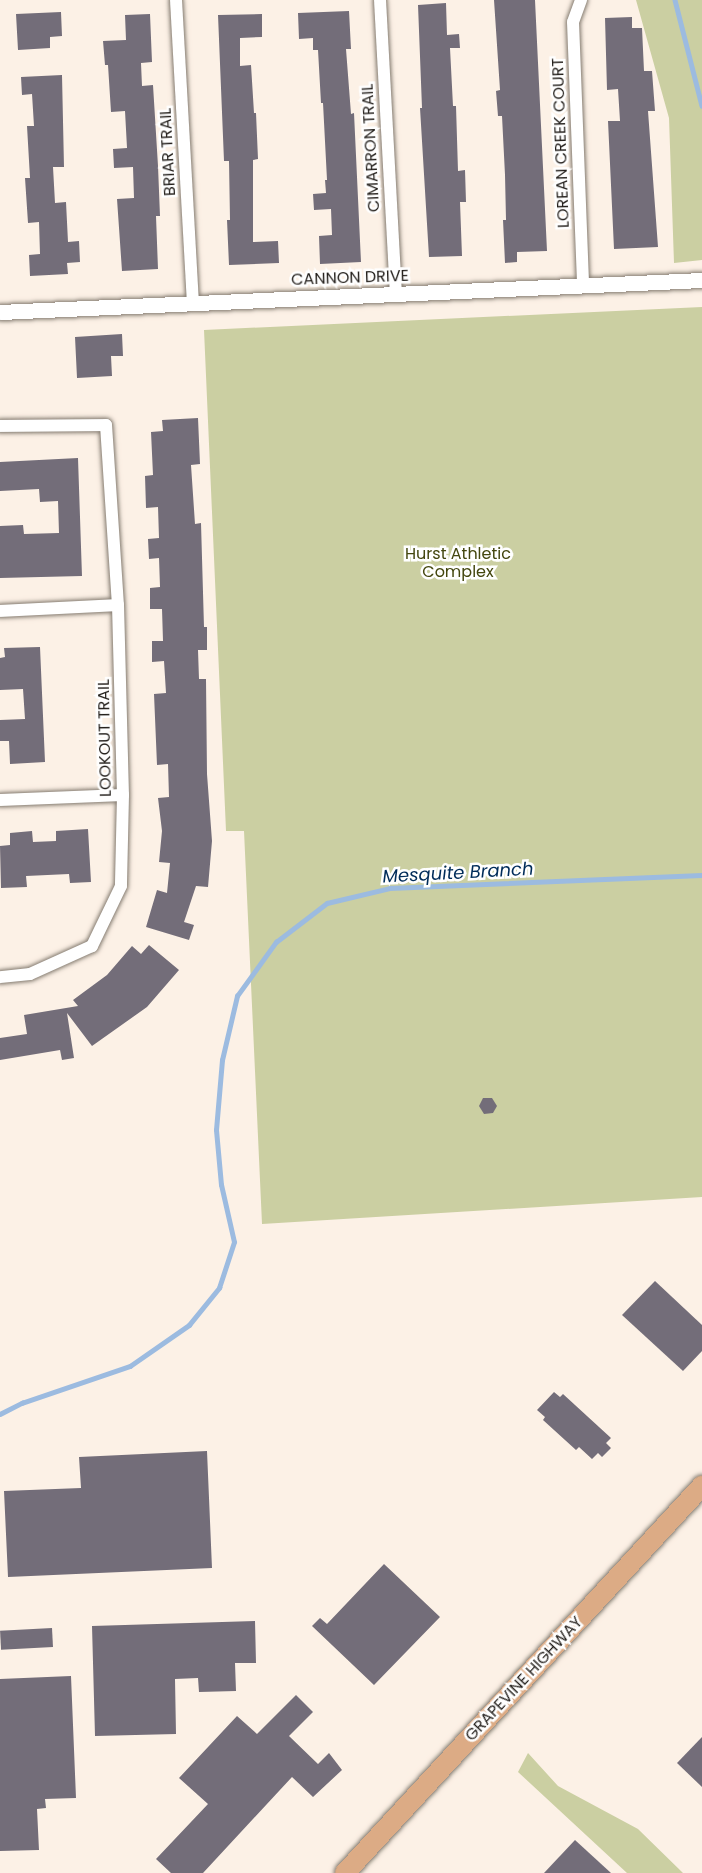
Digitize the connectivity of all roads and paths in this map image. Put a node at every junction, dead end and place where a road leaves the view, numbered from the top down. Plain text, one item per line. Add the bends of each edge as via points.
1 (176, 0) edge
2 (380, 0) edge
3 (581, 0) edge
4 (702, 280) edge
5 (583, 286) junction
6 (396, 294) junction
7 (193, 302) junction
8 (0, 312) edge
9 (0, 425) edge
10 (118, 605) junction
11 (0, 611) edge
12 (123, 795) junction
13 (0, 800) edge
14 (0, 977) edge
15 (702, 1486) edge
16 (345, 1873) edge

1 - 7 street, BRIAR TRAIL
2 - 6 street, CIMARRON TRAIL
3 - 5 street, LOREAN CREEK COURT via 573,22
4 - 5 street, CANNON DRIVE
5 - 6 street, CANNON DRIVE
6 - 7 street, CANNON DRIVE
7 - 8 street, CANNON DRIVE
9 - 10 street, LOOKOUT TRAIL via 106,425
10 - 11 street
10 - 12 street, LOOKOUT TRAIL
12 - 13 street
12 - 14 street, LOOKOUT TRAIL via 121,886 92,946 30,974
15 - 16 main road, GRAPEVINE HIGHWAY

